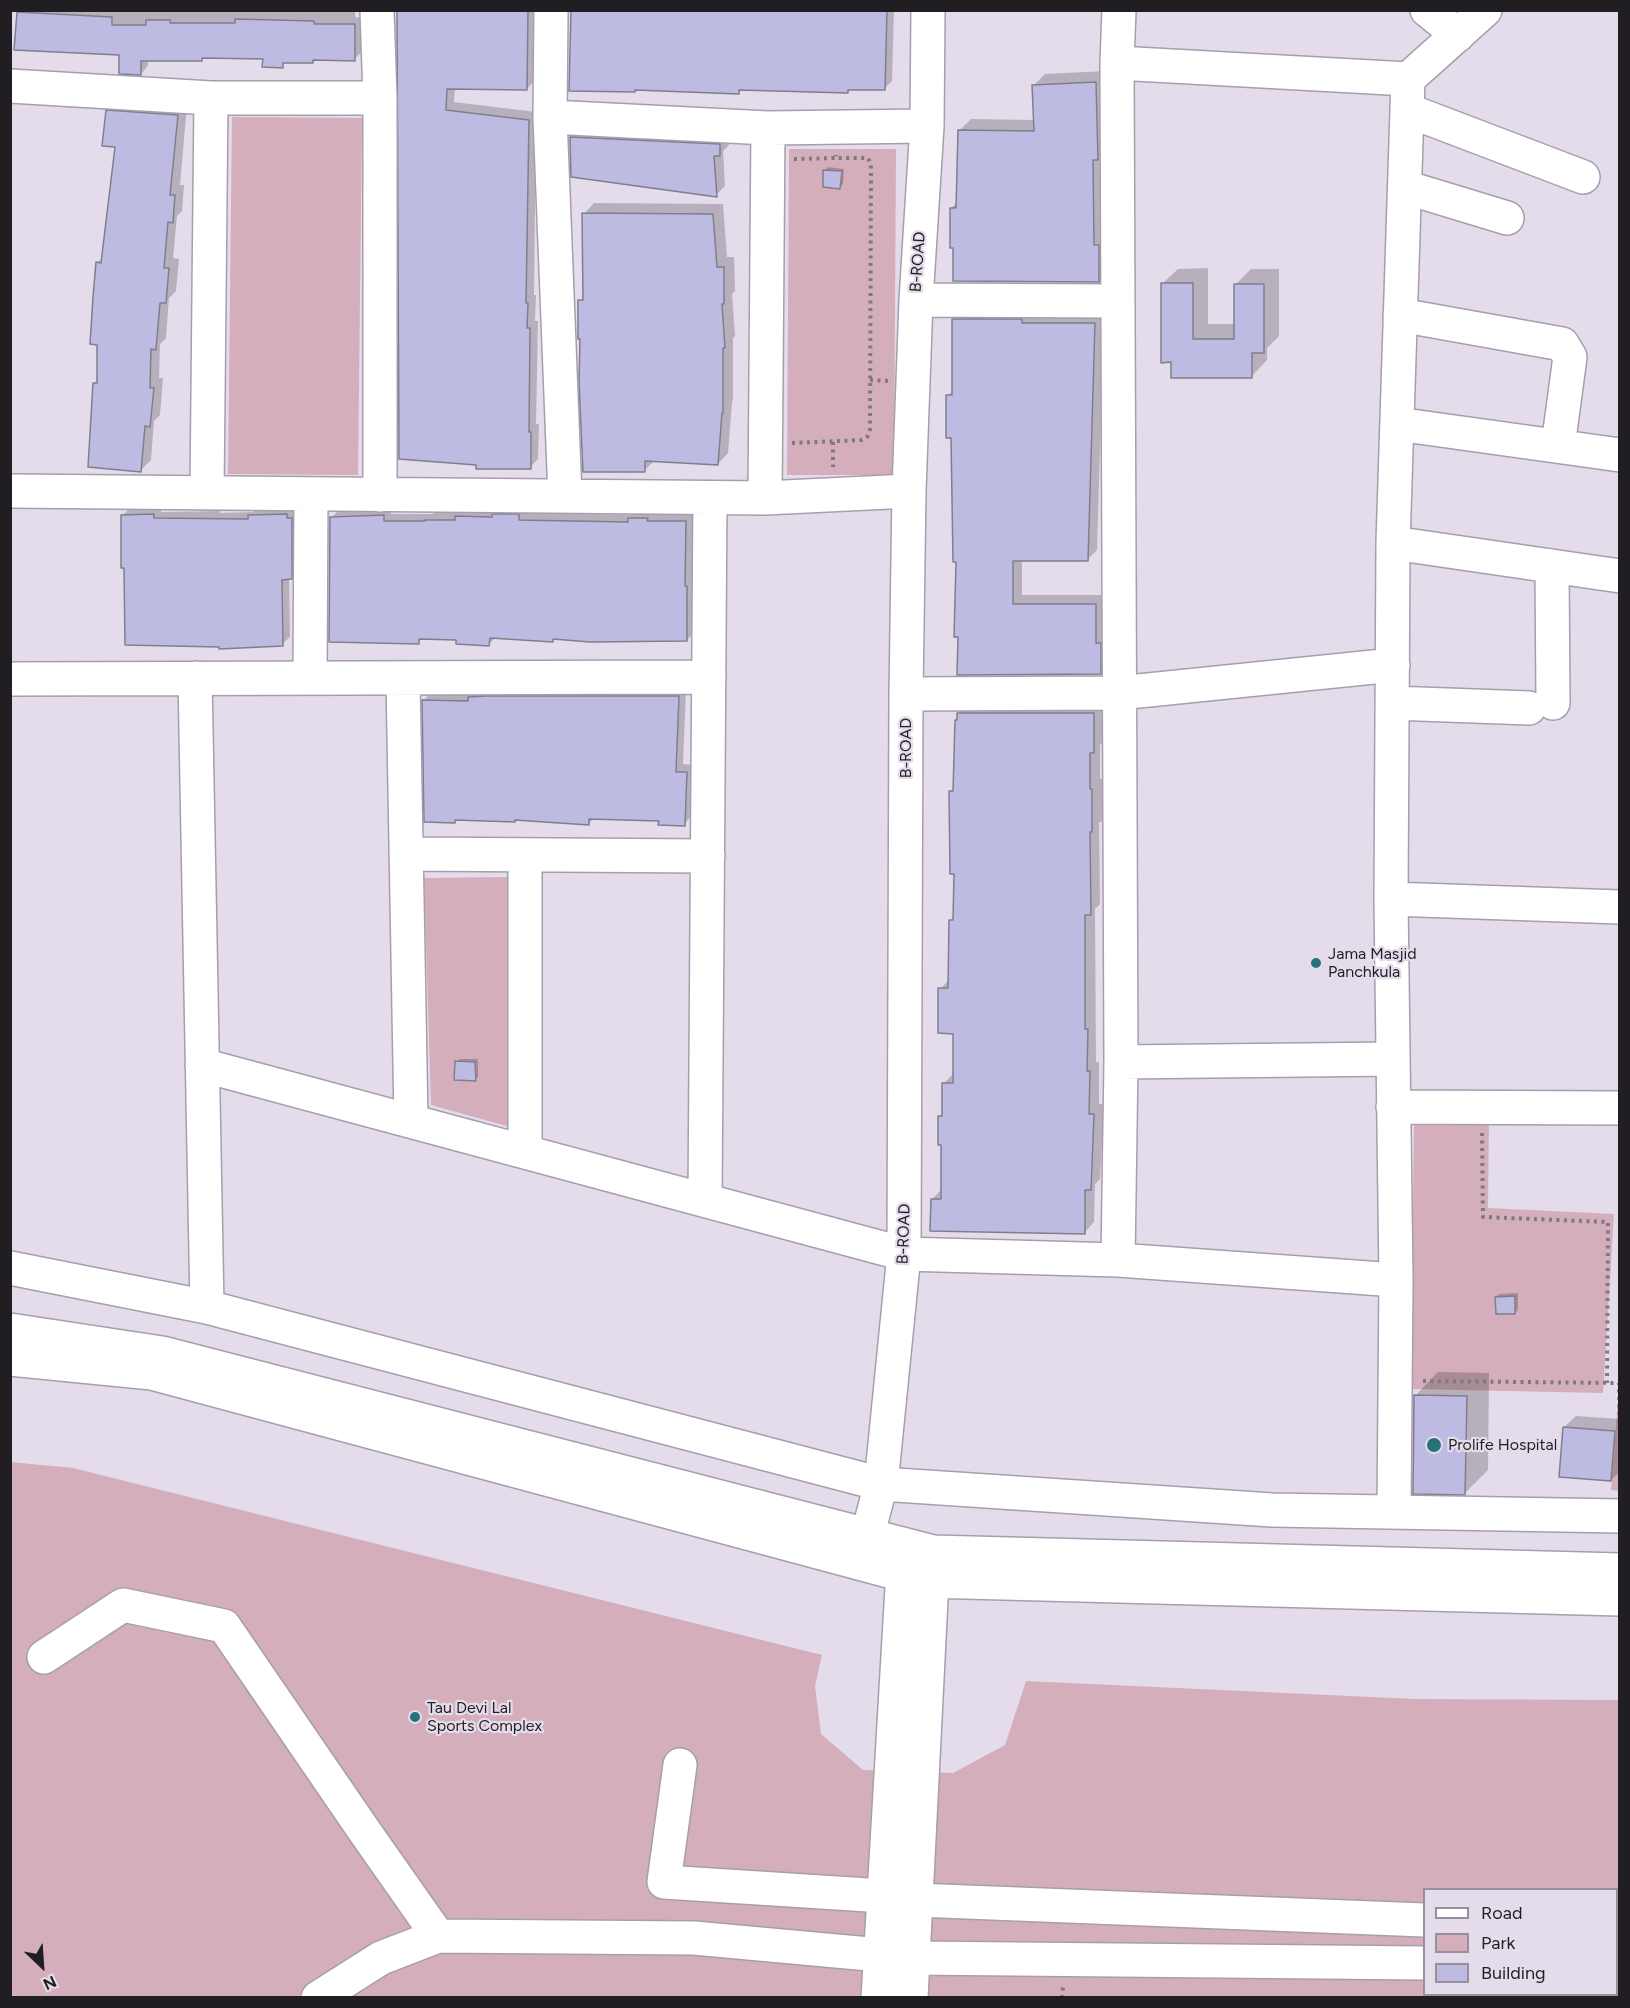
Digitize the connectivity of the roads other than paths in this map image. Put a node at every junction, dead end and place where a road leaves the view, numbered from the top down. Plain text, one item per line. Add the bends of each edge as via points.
1 (377, 10) edge
2 (551, 10) edge
3 (927, 10) edge
4 (1119, 10) edge
5 (1427, 10) edge
6 (1485, 10) edge
7 (1458, 35) junction
8 (1117, 63) junction
9 (10, 86) edge
10 (1407, 95) junction
11 (211, 98) junction
12 (381, 98) junction
13 (550, 117) junction
14 (927, 126) junction
15 (768, 128) junction
16 (1583, 177) dead end
17 (1405, 187) junction
18 (1507, 218) dead end
19 (915, 300) junction
20 (1118, 301) junction
21 (1401, 315) junction
22 (1397, 424) junction
23 (1558, 446) junction
24 (1620, 455) edge
25 (10, 491) edge
26 (909, 491) junction
27 (207, 493) junction
28 (311, 494) junction
29 (380, 495) junction
30 (565, 496) junction
31 (710, 498) junction
32 (765, 498) junction
33 (1393, 543) junction
34 (1552, 566) junction
35 (1620, 576) edge
36 (1392, 665) junction
37 (709, 677) junction
38 (195, 678) junction
39 (309, 678) junction
40 (10, 679) edge
41 (403, 679) junction
42 (1119, 693) junction
43 (906, 694) junction
44 (1392, 703) junction
45 (406, 854) junction
46 (525, 855) junction
47 (708, 856) junction
48 (1391, 898) junction
49 (1620, 907) edge
50 (1393, 1059) junction
51 (1121, 1062) junction
52 (202, 1065) junction
53 (1393, 1107) junction
54 (1620, 1108) edge
55 (411, 1120) junction
56 (525, 1151) junction
57 (705, 1200) junction
58 (904, 1254) junction
59 (1118, 1260) junction
60 (10, 1268) edge
61 (1396, 1280) junction
62 (207, 1307) junction
63 (10, 1330) edge
64 (10, 1359) edge
65 (881, 1484) junction
66 (1394, 1511) junction
67 (1620, 1516) edge
68 (864, 1549) junction
69 (918, 1563) junction
70 (1620, 1570) edge
71 (1620, 1599) edge
72 (44, 1657) dead end
73 (680, 1765) dead end
74 (900, 1898) junction
75 (1423, 1920) edge
76 (438, 1936) junction
77 (881, 1955) junction
78 (913, 1958) junction
79 (1423, 1963) edge
80 (318, 1998) edge
81 (878, 1998) edge
82 (911, 1998) edge

1 - 12 street
2 - 13 street
3 - 14 street, B-ROAD
4 - 8 street
5 - 7 street
6 - 7 street
7 - 10 street
8 - 10 street
8 - 20 street
9 - 11 street
10 - 16 street
10 - 17 street
11 - 12 street
11 - 27 street
12 - 29 street
13 - 15 street
13 - 30 street
14 - 15 street via 837,142
14 - 19 street, B-ROAD
15 - 32 street
17 - 18 street
17 - 21 street
19 - 20 street
19 - 26 street, B-ROAD
20 - 42 street
21 - 22 street
21 - 23 street via 1562,344 1570,357
22 - 23 street
22 - 33 street
23 - 24 street
25 - 27 street
26 - 32 street
26 - 43 street, B-ROAD
27 - 28 street
28 - 29 street
28 - 39 street
29 - 30 street
30 - 31 street
31 - 32 street
31 - 37 street
33 - 34 street
33 - 36 street
34 - 35 street
34 - 44 street via 1541,705
36 - 42 street
36 - 44 street
37 - 41 street
37 - 47 street
38 - 39 street
38 - 40 street
38 - 52 street
39 - 41 street
41 - 45 street
42 - 43 street
42 - 51 street
43 - 58 street, B-ROAD
44 - 48 street
45 - 46 street
45 - 55 street
46 - 47 street
46 - 56 street
47 - 57 street
48 - 49 street
48 - 50 street
50 - 51 street
50 - 53 street
51 - 59 street
52 - 55 street
52 - 62 street
53 - 54 street
53 - 61 street
55 - 56 street
56 - 57 street
57 - 58 street
58 - 59 street
58 - 65 street, B-ROAD
59 - 61 street
60 - 62 street
61 - 66 street
62 - 65 street
63 - 68 street via 162,1353
64 - 68 street via 152,1373
65 - 66 street via 1272,1509
65 - 68 street, B-ROAD
66 - 67 street
68 - 69 street
69 - 70 street
69 - 71 street
69 - 74 street
72 - 76 street via 123,1605 224,1626
73 - 74 street via 664,1882
74 - 75 street
74 - 77 street
74 - 78 street
76 - 77 street via 694,1938
76 - 80 street via 381,1958
77 - 78 street
77 - 81 street
78 - 79 street
78 - 82 street

